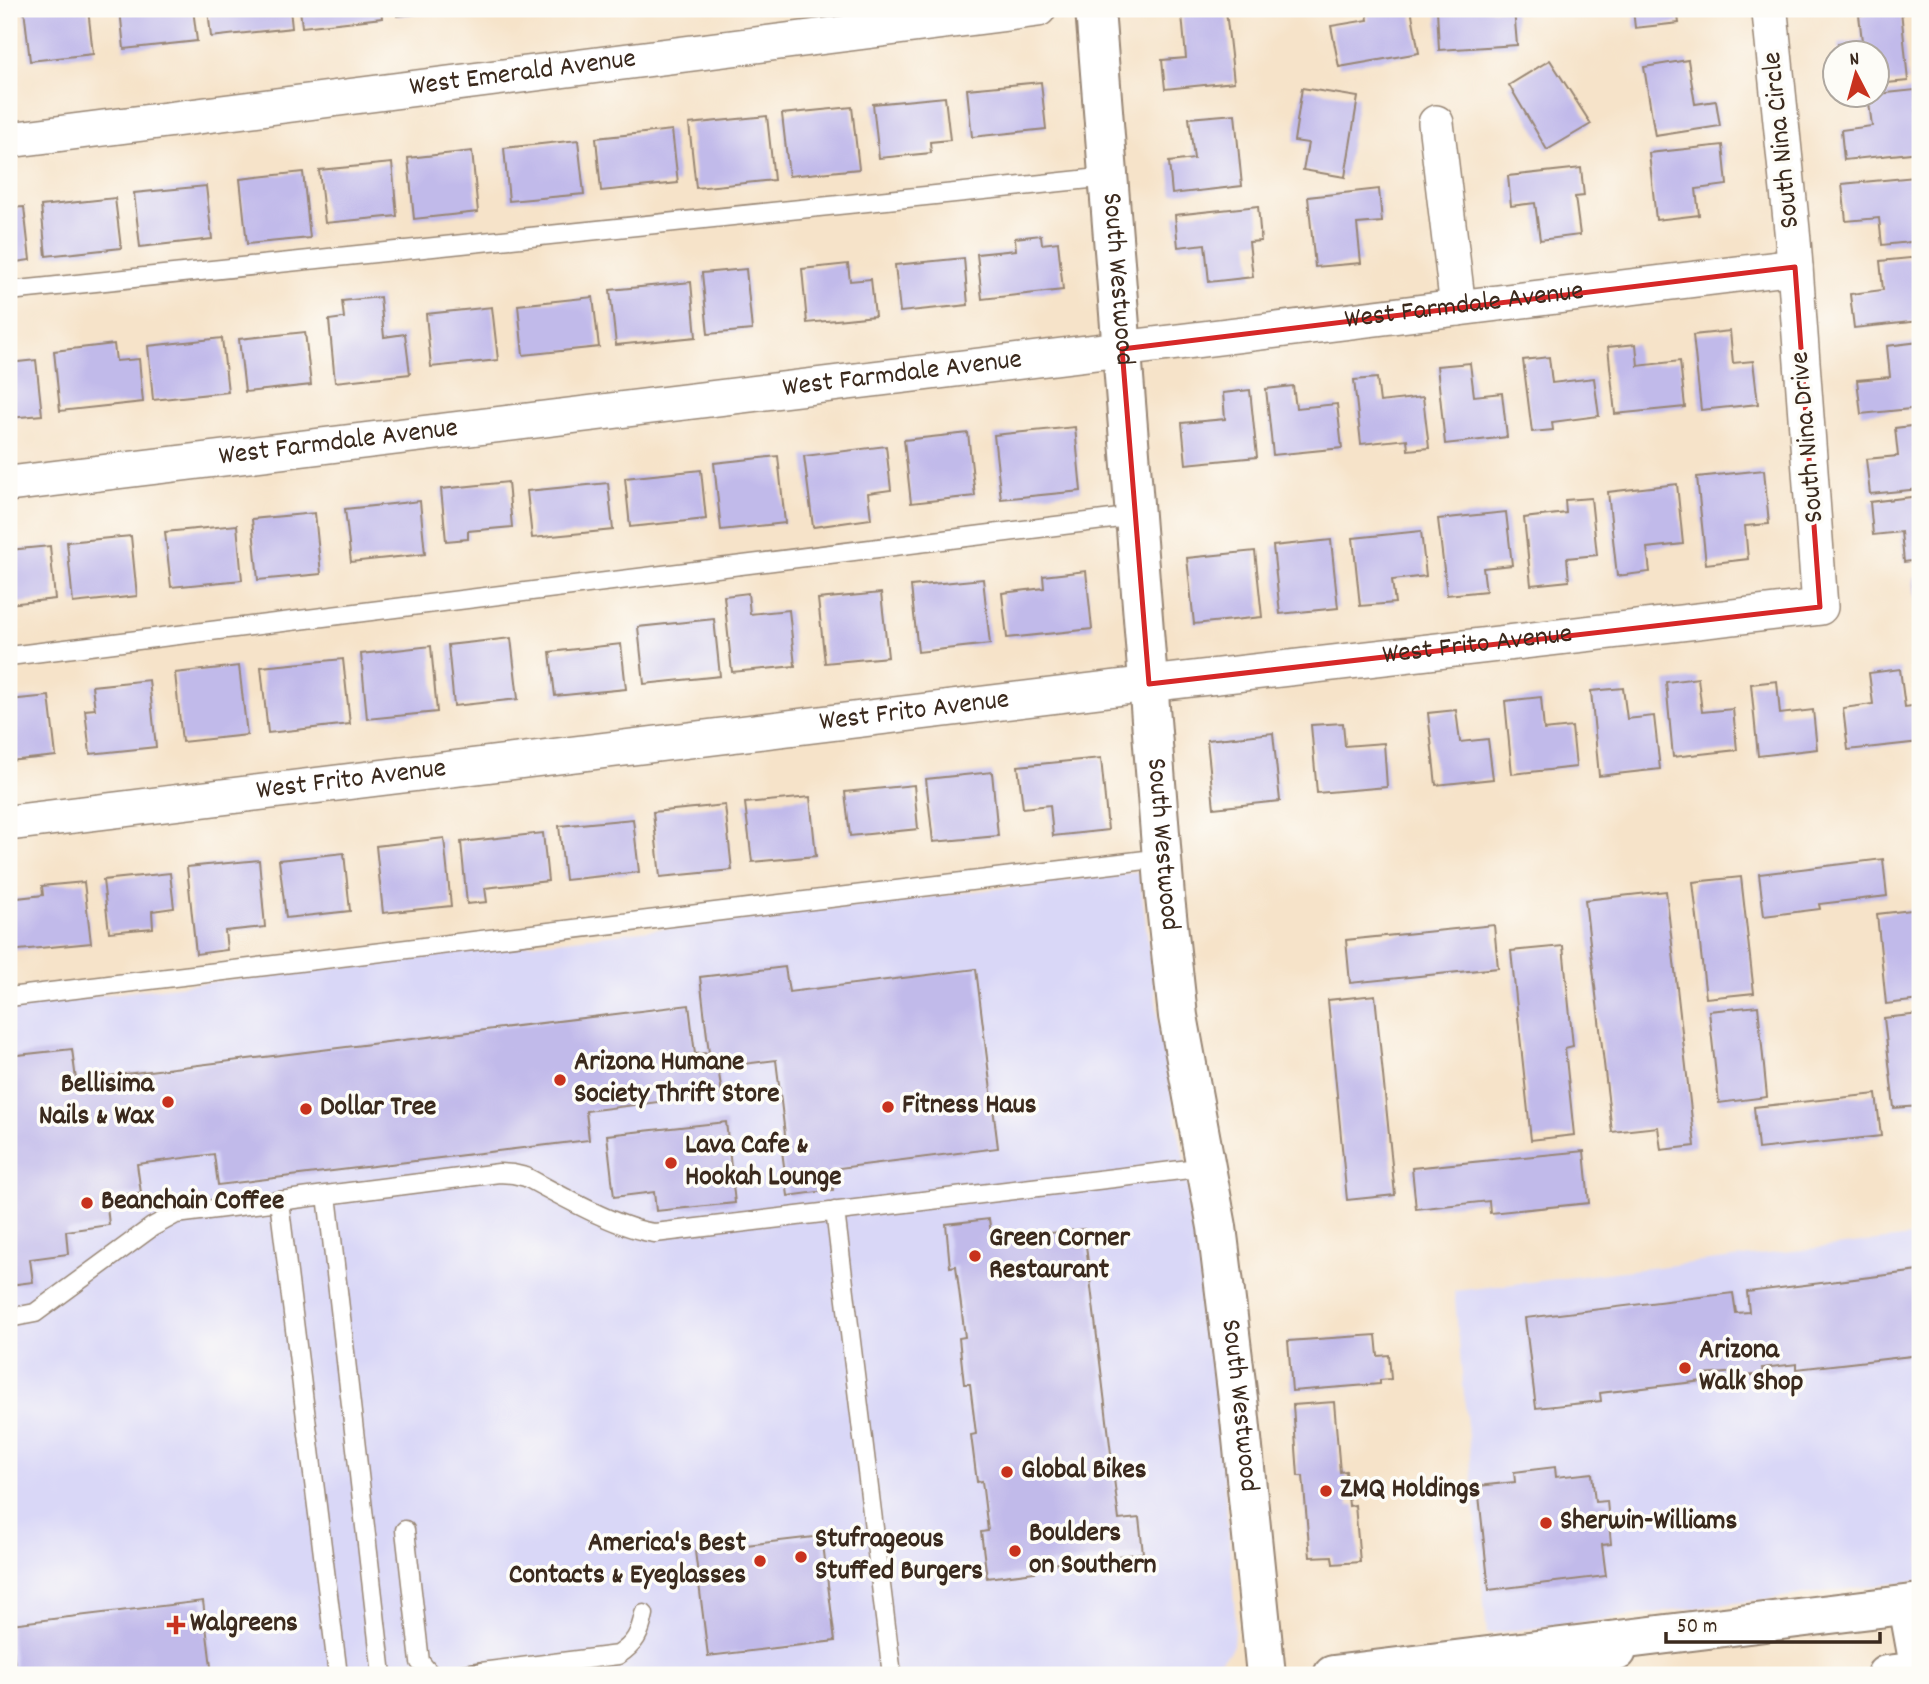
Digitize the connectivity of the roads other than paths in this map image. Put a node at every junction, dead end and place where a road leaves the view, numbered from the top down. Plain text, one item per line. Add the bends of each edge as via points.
1 (1038, 9) edge
2 (1095, 9) edge
3 (1770, 13) dead end
4 (1436, 123) dead end
5 (9, 140) edge
6 (1109, 177) junction
7 (1795, 267) junction
8 (9, 290) edge
9 (1458, 308) junction
10 (1122, 349) junction
11 (9, 484) edge
12 (1136, 516) junction
13 (1820, 607) joint
14 (9, 656) edge
15 (1149, 684) junction
16 (9, 823) edge
17 (1162, 858) junction
18 (9, 997) edge
19 (1206, 1167) junction
20 (327, 1195) junction
21 (279, 1201) junction
22 (835, 1211) junction
23 (9, 1318) edge
24 (405, 1530) dead end
25 (1914, 1604) edge
26 (644, 1614) dead end
27 (1644, 1637) junction
28 (1920, 1671) edge
29 (481, 1672) dead end
30 (338, 1675) edge
31 (382, 1675) edge
32 (431, 1675) edge
33 (892, 1675) edge
34 (1266, 1675) edge
35 (1333, 1675) edge
36 (1565, 1675) edge
37 (1885, 1675) edge

1 - 5 street, West Emerald Avenue
2 - 6 street, South Westwood
3 - 7 street, South Nina Circle
4 - 9 street
6 - 8 lane
6 - 10 street, South Westwood
7 - 9 street, West Farmdale Avenue
7 - 13 street, South Nina Drive
9 - 10 street, West Farmdale Avenue
10 - 11 street, West Farmdale Avenue
10 - 12 street, South Westwood
12 - 14 lane
12 - 15 street, South Westwood
13 - 15 street, West Frito Avenue
15 - 16 street, West Frito Avenue
15 - 17 street, South Westwood
17 - 18 lane
17 - 19 street, South Westwood via 1178,1016
19 - 22 lane
19 - 34 street, South Westwood via 1238,1399
20 - 21 lane
20 - 22 lane via 513,1174 623,1224 655,1233
20 - 31 lane
21 - 23 lane via 168,1217 35,1313
21 - 30 lane
22 - 33 lane
24 - 32 lane via 420,1662
25 - 27 street
25 - 28 street
26 - 29 lane via 635,1642 618,1655
27 - 35 street
27 - 36 street
28 - 37 street

